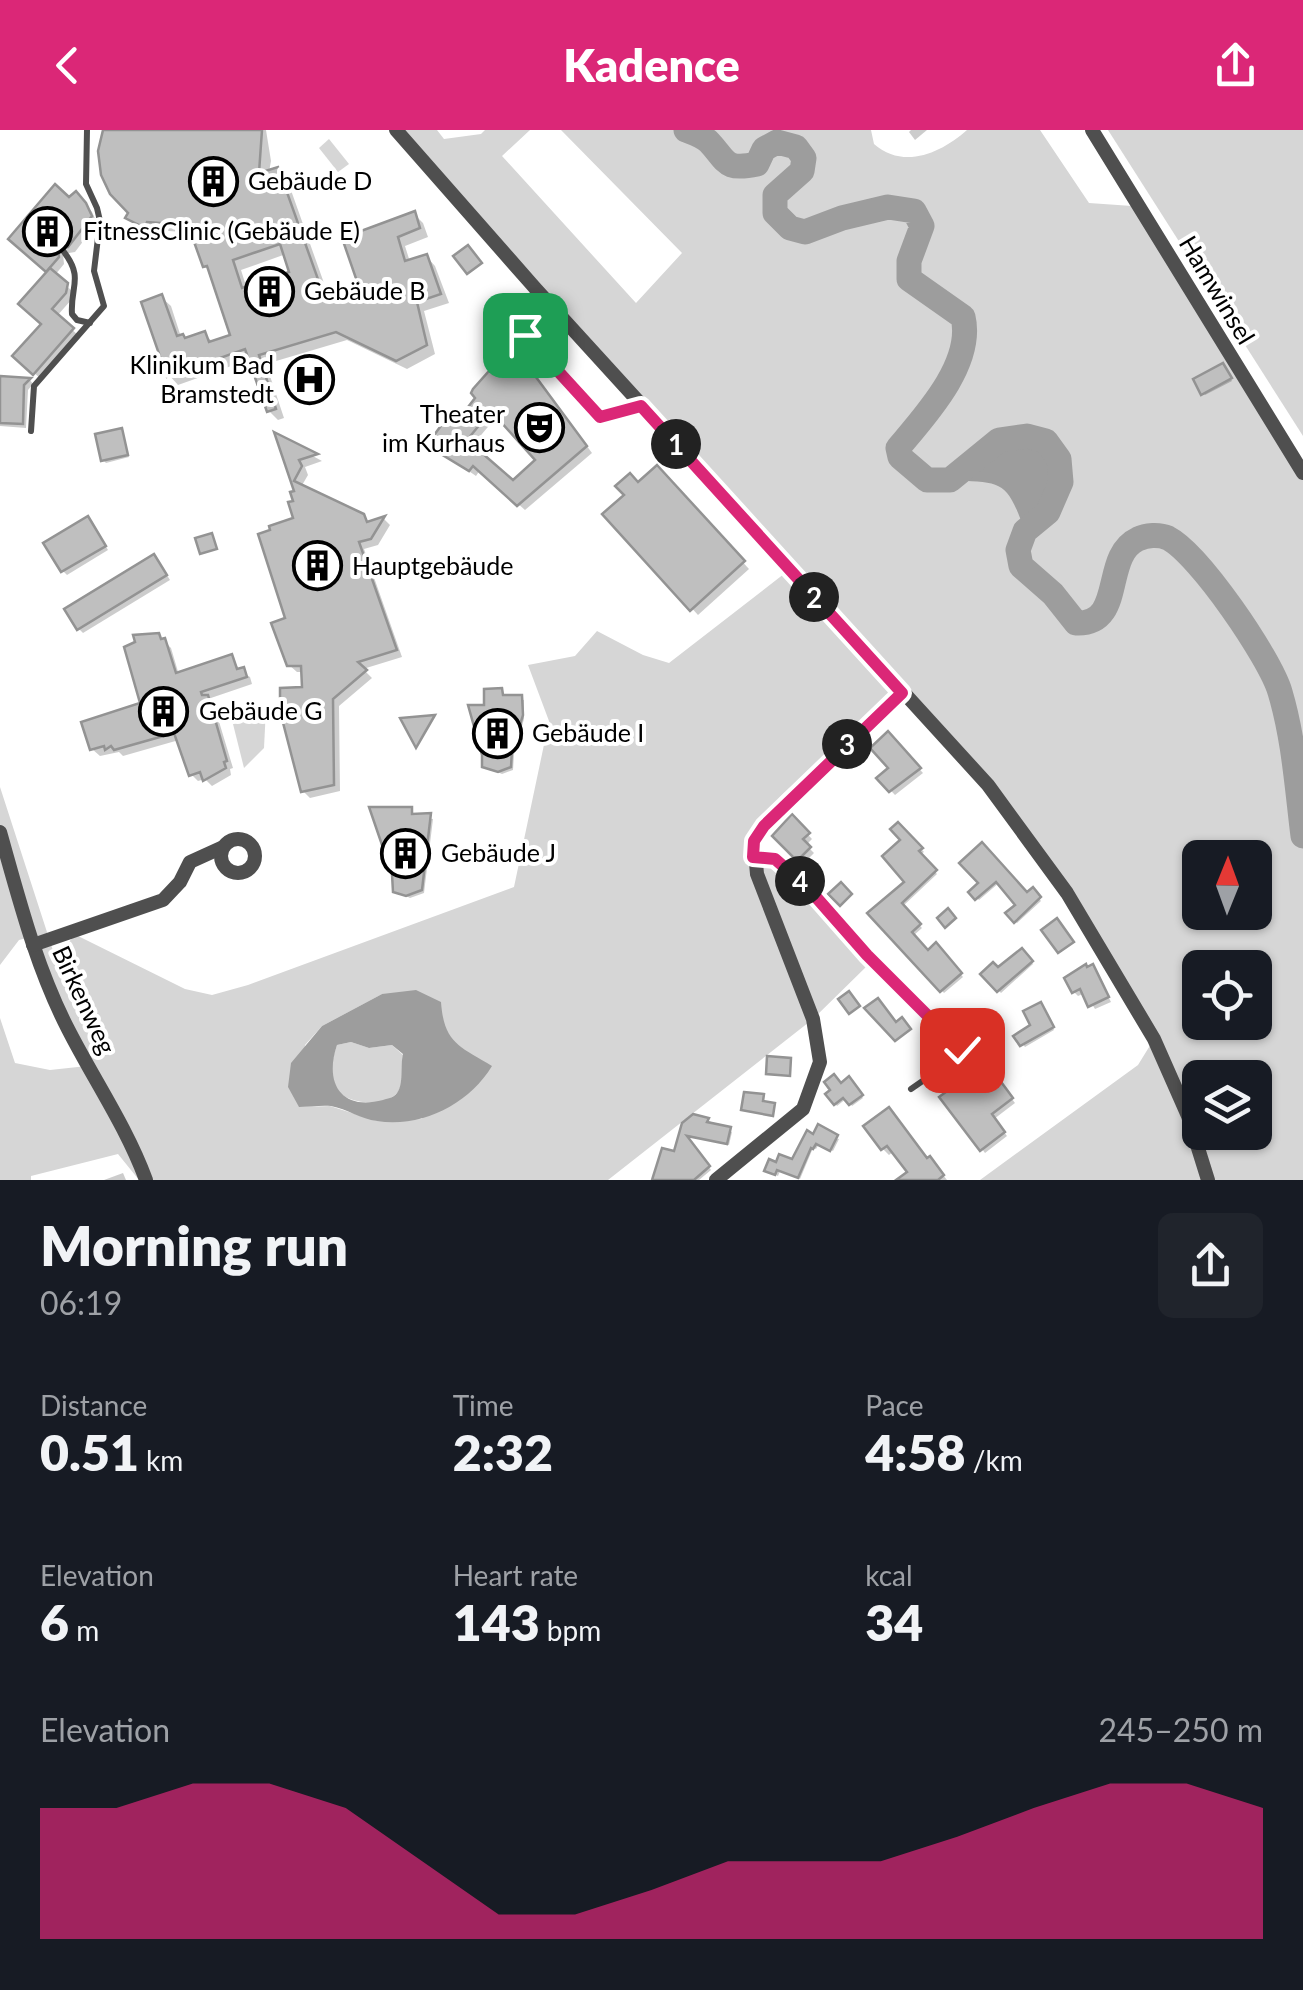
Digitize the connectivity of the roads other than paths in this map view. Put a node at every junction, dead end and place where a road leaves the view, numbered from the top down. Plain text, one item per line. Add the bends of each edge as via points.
1 (86, 130) edge
2 (396, 130) edge
3 (1092, 130) edge
4 (64, 252) dead end
5 (535, 288) junction
6 (93, 322) junction
7 (641, 406) junction
8 (30, 430) dead end
9 (1303, 472) edge
10 (902, 693) junction
11 (0, 832) edge
12 (224, 847) dead end
13 (753, 857) junction
14 (33, 945) junction
15 (959, 1044) joint
16 (911, 1089) dead end
17 (146, 1180) edge
18 (716, 1180) edge
19 (1208, 1180) edge

1 - 6 lane via 85,176 100,222 94,271 104,301
2 - 5 street
3 - 9 street, Hamwinsel
4 - 6 lane via 76,276 72,314
5 - 7 street
5 - 7 lane via 524,314 532,343 600,417
6 - 8 lane via 34,386
7 - 10 street
10 - 13 street via 776,813 754,841
10 - 19 street via 988,785 1067,892 1154,1039
11 - 14 street, Birkenweg
12 - 14 street via 190,862 163,900
13 - 15 street via 775,859 808,888
13 - 18 street via 813,1020 820,1062 803,1108
14 - 17 street, Birkenweg
15 - 16 lane via 960,1054

